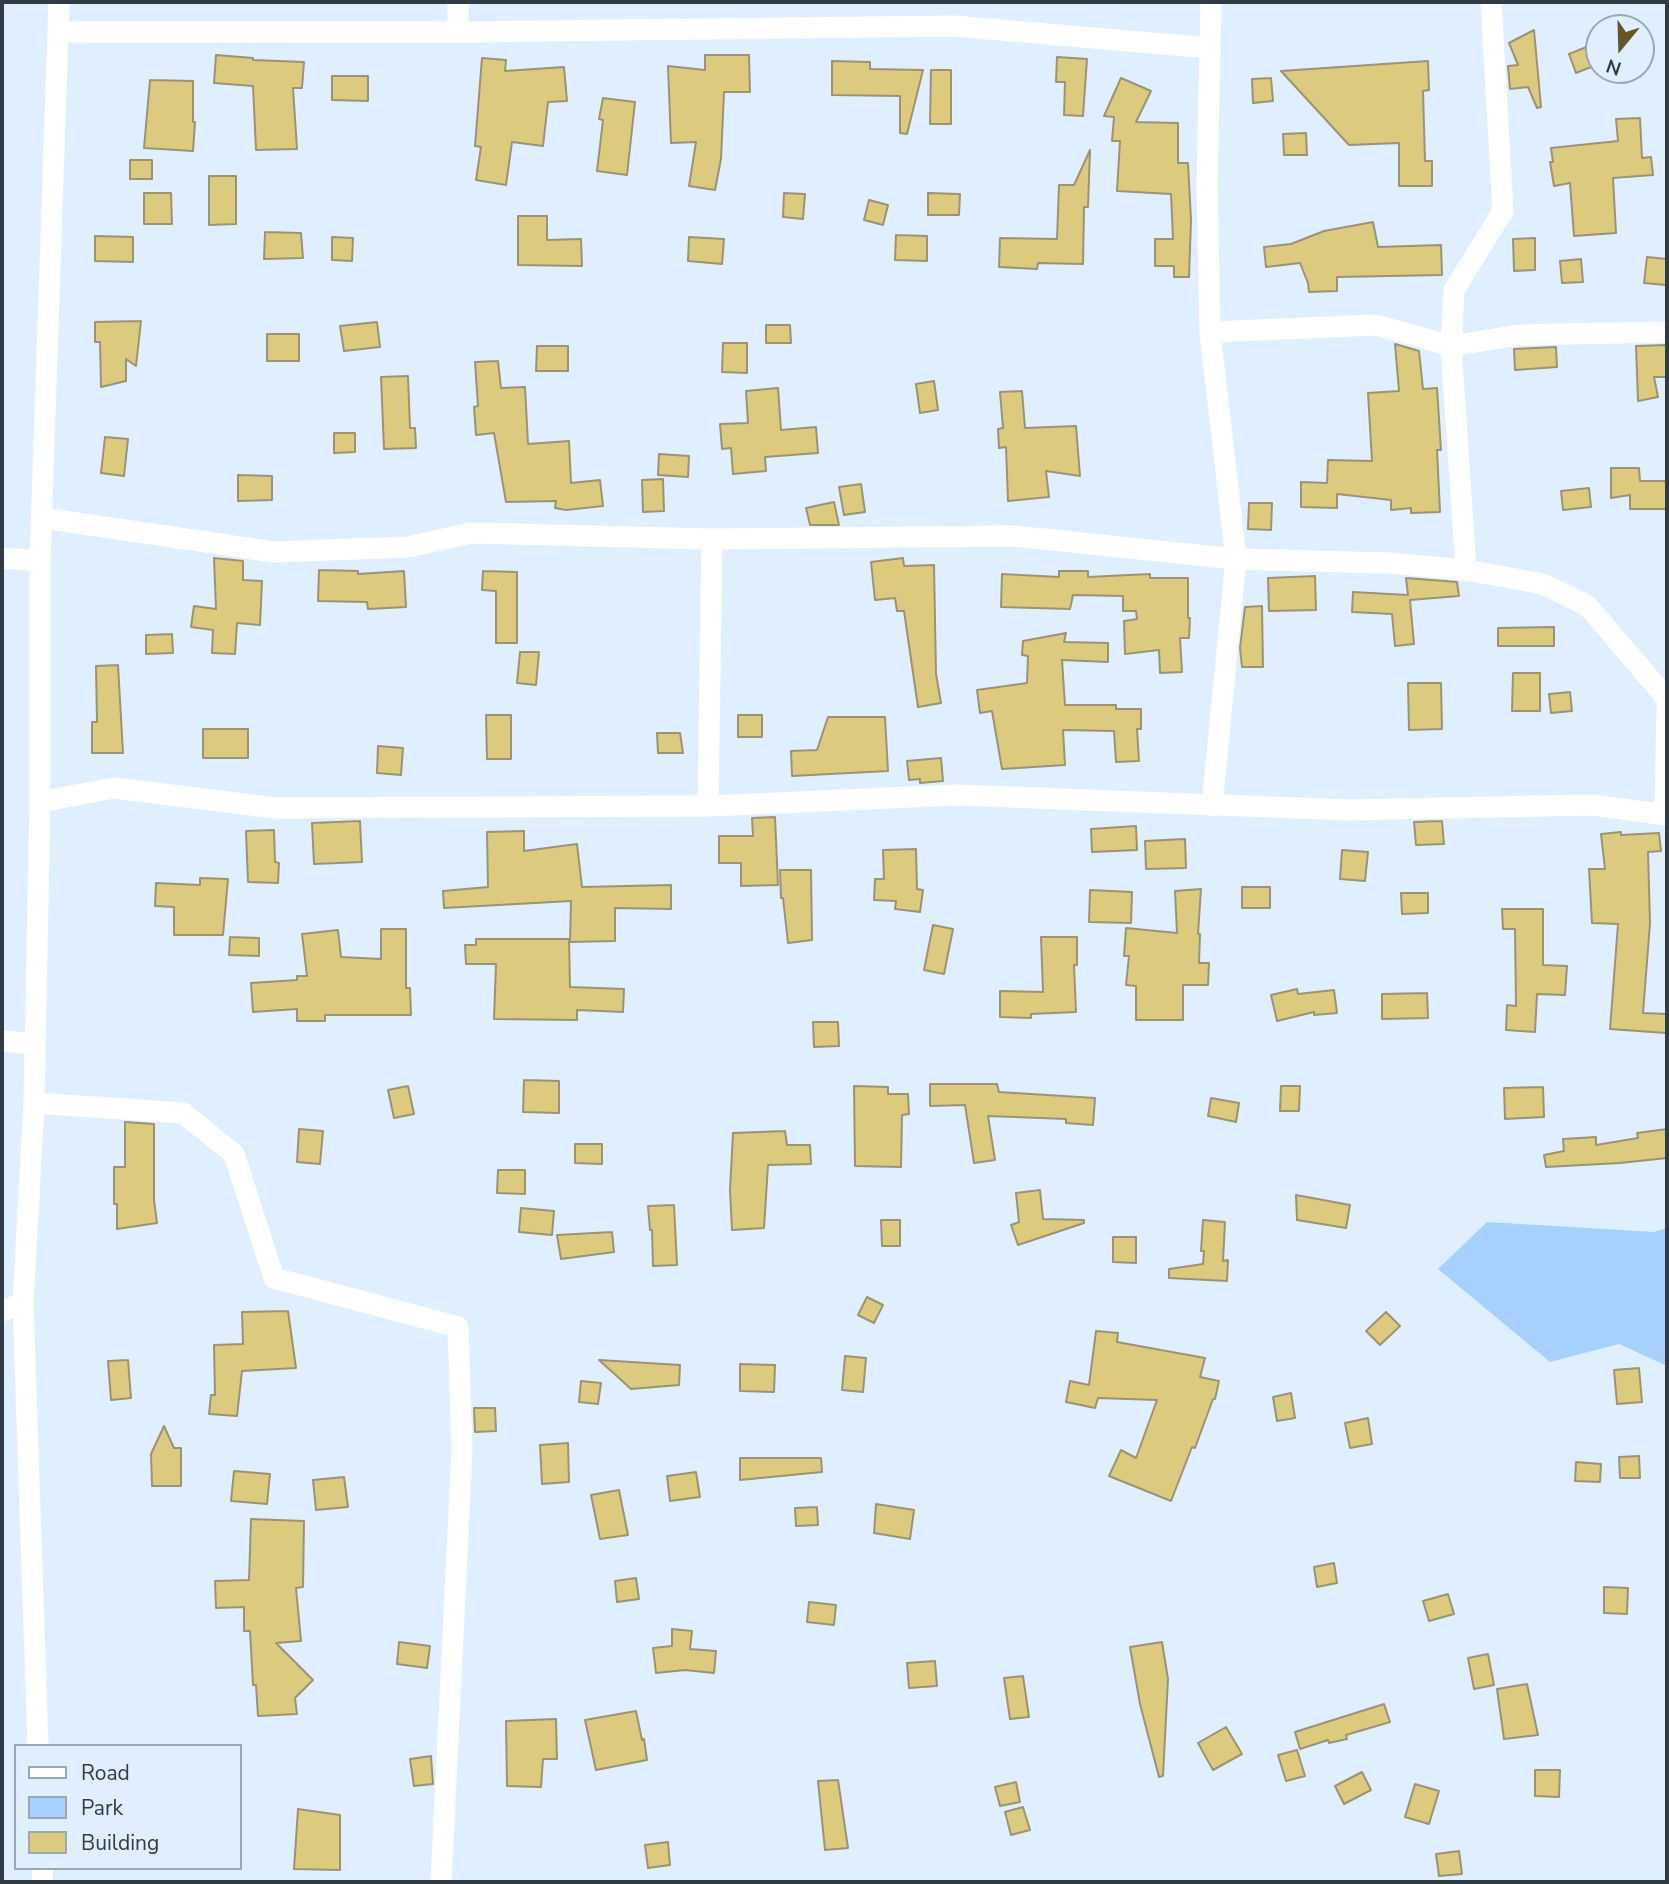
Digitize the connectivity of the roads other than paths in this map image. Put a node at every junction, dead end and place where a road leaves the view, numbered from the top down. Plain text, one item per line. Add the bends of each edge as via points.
1 (59, 2) edge
2 (458, 2) edge
3 (1211, 2) edge
4 (1491, 2) edge
5 (59, 32) junction
6 (458, 32) junction
7 (1210, 48) junction
8 (1209, 332) junction
9 (1667, 332) edge
10 (1451, 346) junction
11 (43, 519) junction
12 (712, 539) junction
13 (2, 558) edge
14 (1236, 559) junction
15 (40, 561) junction
16 (1466, 570) junction
17 (1667, 699) edge
18 (1667, 708) edge
19 (40, 802) junction
20 (708, 806) junction
21 (1212, 806) junction
22 (1666, 815) edge
23 (2, 1041) edge
24 (34, 1044) junction
25 (34, 1103) junction
26 (23, 1303) junction
27 (2, 1311) edge
28 (38, 1744) edge
29 (441, 1882) edge

1 - 5 street
2 - 6 street
3 - 7 street
4 - 10 street via 1503,211 1454,290
5 - 6 street
5 - 11 street
6 - 7 street via 954,26
7 - 8 street
8 - 10 street via 1376,325
8 - 14 street
9 - 10 street via 1519,335
10 - 16 street
11 - 12 street via 274,552 408,547 471,533
11 - 15 street
12 - 14 street via 1014,537
12 - 20 street
13 - 15 street
14 - 16 street
14 - 21 street
15 - 19 street
16 - 17 street via 1544,584 1588,606
18 - 22 street
19 - 20 street via 114,788 276,808
19 - 24 street
20 - 21 street via 957,794
21 - 22 street via 1349,810 1592,805
23 - 24 street
24 - 25 street
25 - 26 street
25 - 29 street via 183,1113 234,1154 274,1278 458,1327 462,1450
26 - 27 street
26 - 28 street

